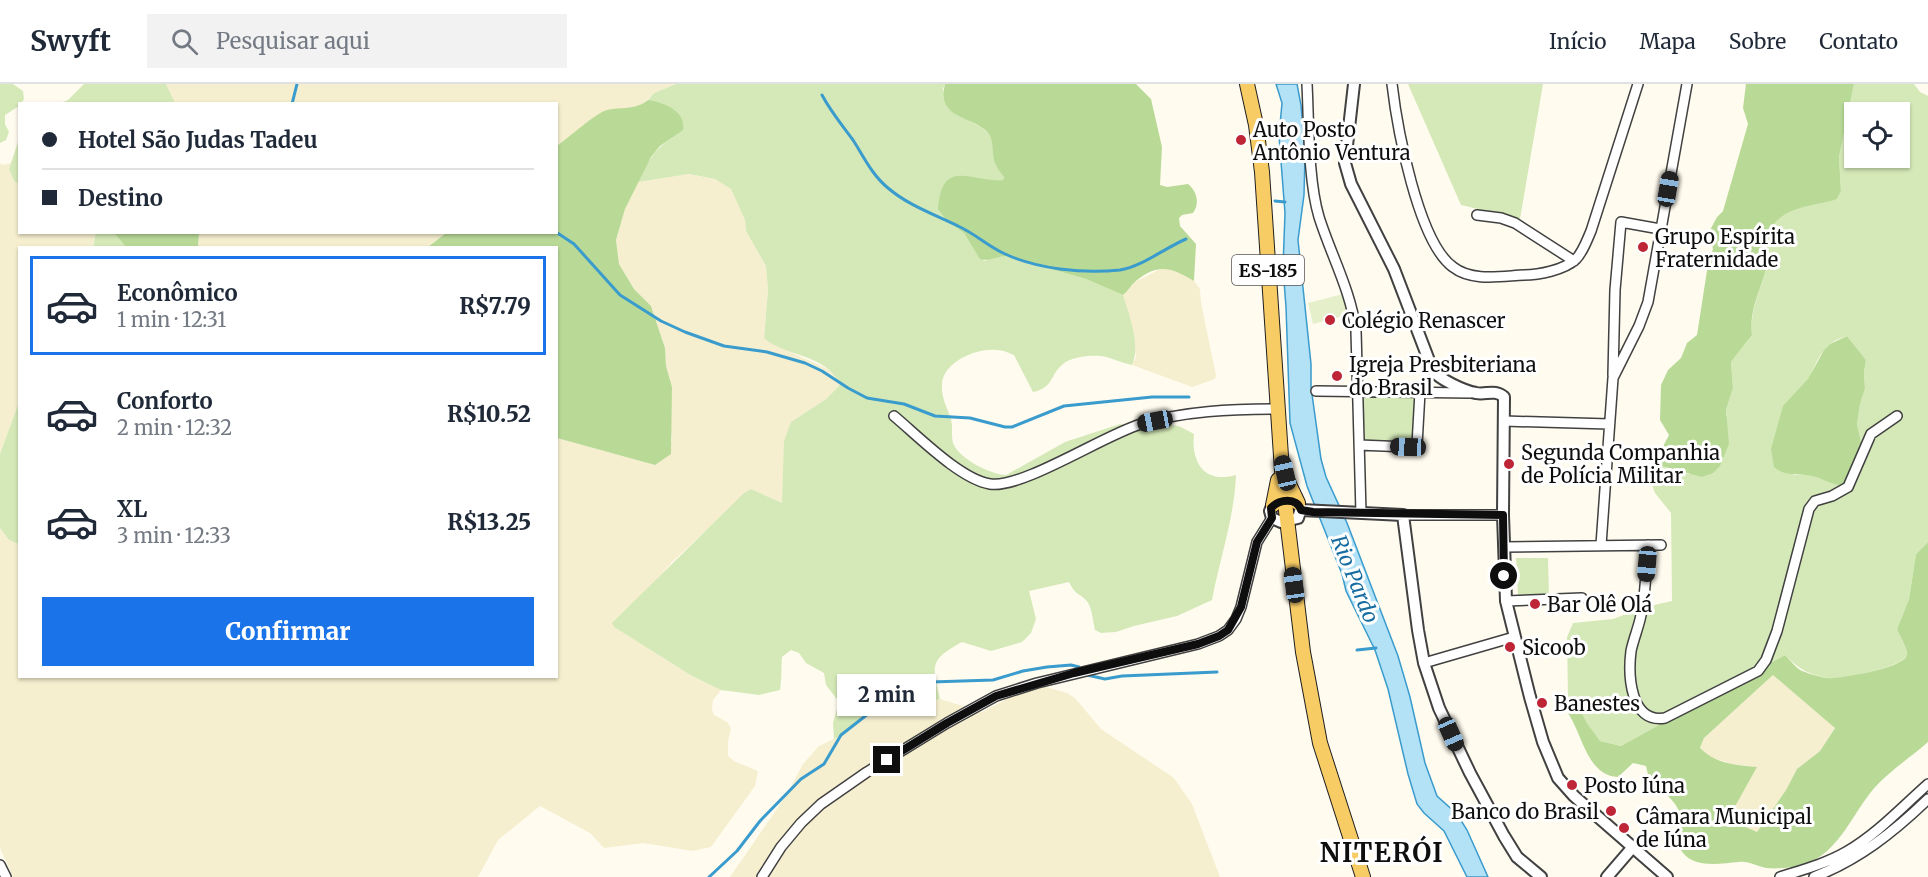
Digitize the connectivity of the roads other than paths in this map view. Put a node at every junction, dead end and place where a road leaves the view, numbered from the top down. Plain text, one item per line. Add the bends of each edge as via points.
1 (1247, 84) edge
2 (1307, 84) edge
3 (1354, 84) edge
4 (1392, 84) edge
5 (1638, 84) edge
6 (1688, 84) edge
7 (1477, 215) dead end
8 (1660, 229) junction
9 (1574, 261) junction
10 (1613, 378) junction
11 (1316, 391) dead end
12 (1357, 392) junction
13 (1420, 393) junction
14 (1476, 393) junction
15 (1277, 409) junction
16 (894, 416) dead end
17 (1897, 416) dead end
18 (1504, 421) junction
19 (1609, 424) junction
20 (1359, 445) junction
21 (1281, 457) junction
22 (1289, 510) junction
23 (1361, 513) junction
24 (1403, 514) junction
25 (1503, 515) junction
26 (1601, 545) junction
27 (1648, 545) junction
28 (1661, 545) dead end
29 (1504, 547) junction
30 (1582, 598) dead end
31 (1506, 601) junction
32 (1515, 637) junction
33 (1424, 663) junction
34 (1928, 784) edge
35 (1928, 799) edge
36 (1632, 848) junction
37 (0, 865) edge
38 (6, 877) edge
39 (762, 877) edge
40 (1363, 877) edge
41 (1541, 877) edge
42 (1607, 877) edge
43 (1667, 877) edge
44 (1780, 877) edge
45 (1814, 877) edge

1 - 15 main road, ES-185 via 1262,172
2 - 12 street via 1318,215 1354,319
3 - 14 street via 1345,163 1351,184 1394,269 1433,371
4 - 9 street via 1418,204 1436,248 1448,262 1464,273 1491,277 1546,272
5 - 9 street via 1591,231
6 - 8 street
7 - 9 street via 1515,224
8 - 10 street via 1645,315
8 - 10 street via 1621,222
10 - 19 street
11 - 12 street
12 - 13 street
12 - 20 street
13 - 14 street
13 - 20 street via 1417,445
14 - 18 street via 1502,394
15 - 16 street via 1207,412 1142,424 1002,484 970,477
15 - 21 main road, ES-185
17 - 27 street via 1871,434 1848,487 1815,501 1809,509 1777,631 1758,671 1656,720 1637,707 1629,671 1642,612
18 - 19 street
18 - 25 street
19 - 26 street
20 - 23 street
21 - 22 main road
21 - 22 main road via 1290,489
22 - 23 street
22 - 39 street via 1257,542 1241,607 1228,630 1198,644 996,696 867,772 821,804 781,847
22 - 40 main road via 1303,651 1320,743
23 - 24 street
24 - 25 street
24 - 33 street
25 - 29 street
26 - 27 street
26 - 29 street
27 - 28 street
29 - 31 street
30 - 31 street
31 - 32 street
32 - 33 street
32 - 36 street via 1543,742 1558,778
33 - 41 street via 1445,722 1482,797 1517,857
34 - 44 street via 1846,852
35 - 45 street via 1867,850
36 - 42 street
36 - 43 street
37 - 38 street

